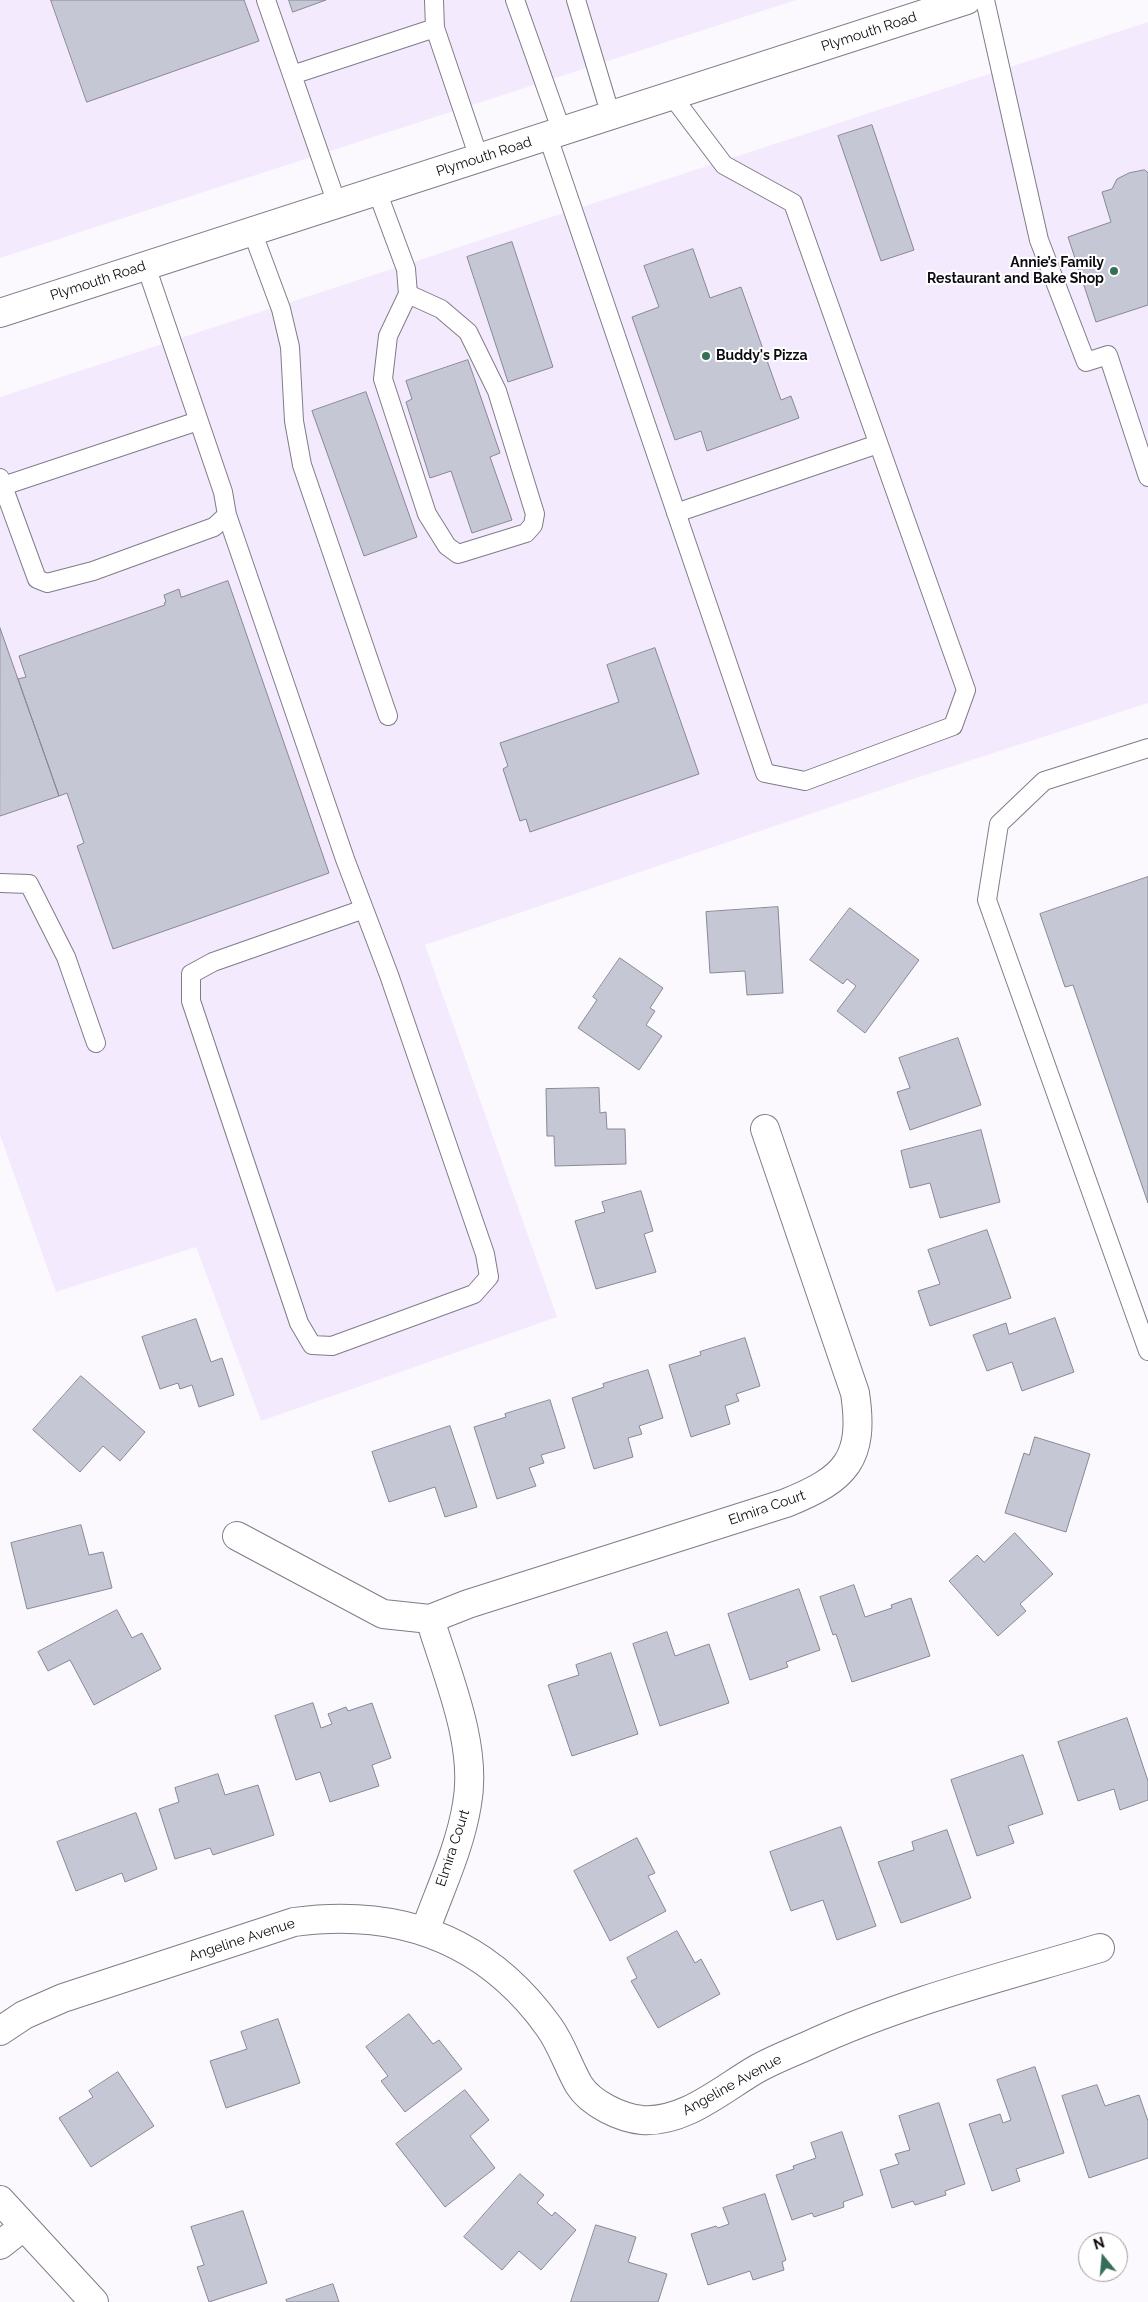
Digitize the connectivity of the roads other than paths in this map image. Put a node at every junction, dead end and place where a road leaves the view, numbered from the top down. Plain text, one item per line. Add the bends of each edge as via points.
1 (266, 0) edge
2 (434, 0) edge
3 (514, 0) edge
4 (576, 0) edge
5 (967, 0) edge
6 (985, 0) edge
7 (435, 28) junction
8 (292, 74) junction
9 (672, 96) junction
10 (611, 116) junction
11 (555, 134) junction
12 (479, 158) junction
13 (378, 191) junction
14 (337, 204) junction
15 (252, 231) junction
16 (146, 266) junction
17 (408, 294) junction
18 (0, 313) edge
19 (198, 422) junction
20 (878, 444) junction
21 (1148, 477) edge
22 (1, 482) edge
23 (676, 513) junction
24 (227, 515) junction
25 (388, 716) dead end
26 (1148, 748) edge
27 (0, 883) edge
28 (364, 909) junction
29 (96, 1043) dead end
30 (764, 1129) dead end
31 (1148, 1351) edge
32 (237, 1536) dead end
33 (430, 1619) junction
34 (425, 1931) junction
35 (1100, 1948) dead end
36 (0, 2031) edge
37 (0, 2200) edge
38 (23, 2228) junction
39 (0, 2245) edge
40 (94, 2302) edge

1 - 8 lane
2 - 7 lane
3 - 11 lane
4 - 10 lane
5 - 9 street, Plymouth Road
6 - 21 lane via 1039,240 1086,362 1108,355
7 - 8 lane
7 - 12 lane
8 - 14 lane
9 - 10 street, Plymouth Road
9 - 20 lane via 724,165 793,204
10 - 11 street, Plymouth Road
11 - 12 street, Plymouth Road
11 - 23 lane
12 - 13 street, Plymouth Road
13 - 14 street, Plymouth Road
13 - 17 lane via 406,269
14 - 15 street, Plymouth Road
15 - 16 street, Plymouth Road
15 - 25 lane via 281,309 290,347 294,421 302,466
16 - 18 street, Plymouth Road
16 - 19 lane
17 - 17 lane via 388,336 383,379 427,514 447,546 458,554 526,533 533,525 535,514 497,391 468,332 441,309
19 - 22 lane
19 - 24 lane via 223,492
20 - 23 lane
20 - 23 lane via 966,690 953,726 805,780 765,773
22 - 24 lane via 37,579 47,583 94,571 214,526
24 - 28 lane
26 - 31 lane via 1044,781 999,824 987,900
27 - 29 lane via 29,884 66,957
28 - 28 lane via 485,1254 489,1277 474,1294 332,1346 312,1345 299,1323 191,1001 191,974 213,962
30 - 33 street, Elmira Court via 855,1393 858,1440 849,1462 813,1492 786,1503
32 - 33 street, Elmira Court via 383,1614
33 - 34 street, Elmira Court via 465,1735 470,1777 460,1835
34 - 35 street, Angeline Avenue via 462,1947 506,1979 549,2028 580,2086 611,2112 640,2120 658,2120 682,2114 760,2067 845,2028
34 - 36 street, Angeline Avenue via 391,1921 359,1918 294,1922 63,1998
37 - 38 street
38 - 39 street
38 - 40 street

